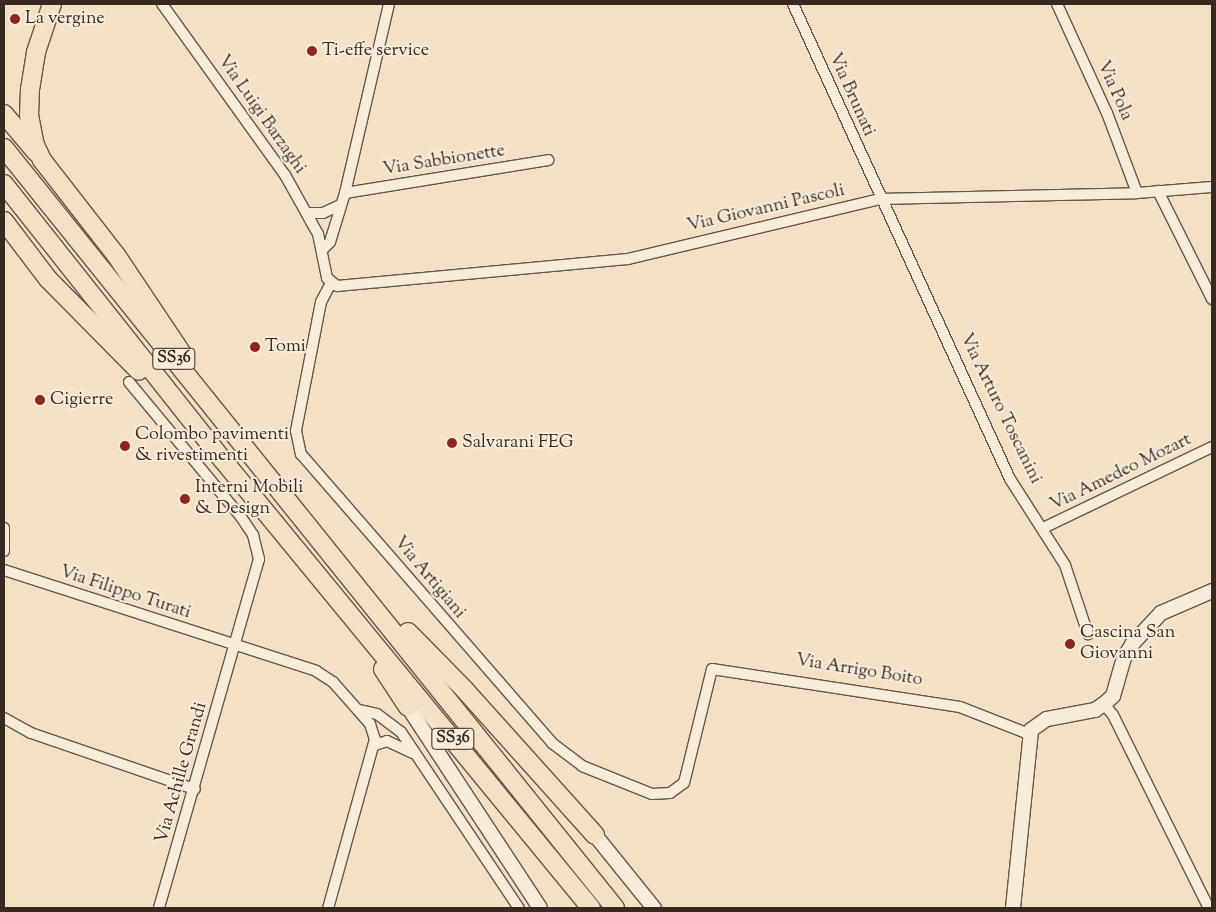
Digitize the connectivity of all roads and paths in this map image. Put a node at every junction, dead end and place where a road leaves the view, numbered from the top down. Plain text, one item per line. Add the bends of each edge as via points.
1 (52, 4) edge
2 (162, 4) edge
3 (389, 4) edge
4 (793, 4) edge
5 (1057, 4) edge
6 (4, 114) edge
7 (4, 148) edge
8 (42, 160) junction
9 (548, 160) dead end
10 (4, 184) edge
11 (1212, 186) edge
12 (1158, 191) junction
13 (345, 193) junction
14 (1137, 193) junction
15 (879, 199) junction
16 (340, 205) junction
17 (308, 213) junction
18 (4, 221) edge
19 (10, 235) edge
20 (322, 250) junction
21 (331, 283) junction
22 (1212, 299) edge
23 (129, 382) dead end
24 (216, 410) junction
25 (1212, 446) edge
26 (222, 459) junction
27 (4, 528) edge
28 (1043, 528) junction
29 (4, 551) edge
30 (4, 570) edge
31 (315, 570) junction
32 (345, 571) junction
33 (1212, 591) edge
34 (1088, 634) dead end
35 (235, 647) junction
36 (1104, 704) junction
37 (408, 707) joint
38 (360, 710) junction
39 (4, 718) edge
40 (1029, 734) junction
41 (375, 745) junction
42 (419, 758) junction
43 (684, 782) joint
44 (195, 788) junction
45 (595, 835) joint
46 (159, 908) edge
47 (328, 908) edge
48 (519, 908) edge
49 (540, 908) edge
50 (591, 908) edge
51 (615, 908) edge
52 (654, 908) edge
53 (1012, 908) edge
54 (1208, 908) edge

1 - 8 highway via 36,52 30,88 29,115 35,145
2 - 17 street, Via Luigi Barzaghi
3 - 13 street
4 - 15 street, Via Brunati
5 - 14 street, Via Pola via 1107,113
6 - 8 highway
7 - 24 highway, SS36
8 - 24 highway via 116,255 206,389
9 - 13 street, Via Sabbionette
10 - 26 highway, SS36
11 - 12 street, Via Giovanni Pascoli
12 - 14 street, Via Giovanni Pascoli
12 - 22 street
13 - 16 street
14 - 15 street, Via Giovanni Pascoli
15 - 21 street, Via Giovanni Pascoli via 628,259 353,287
15 - 28 street, Via Arturo Toscanini via 1010,479
16 - 17 street via 323,213
16 - 20 street via 330,242
17 - 20 street, Via Luigi Barzaghi
18 - 19 highway
19 - 26 highway via 62,294 141,373 206,449
20 - 21 street via 325,273
21 - 43 street, Via Artigiani via 321,302 296,431 301,454 552,743 582,766 652,794 670,794
23 - 35 street, Via Achille Grandi via 196,460 253,535 258,553 257,570
24 - 32 highway, SS36
25 - 28 street, Via Amedeo Mozart
26 - 31 highway, SS36
27 - 29 street
28 - 34 street, Via Arturo Toscanini via 1065,565
30 - 35 street, Via Filippo Turati
31 - 37 highway, SS36
31 - 50 highway, SS36
32 - 45 highway, SS36 via 359,580 464,689
32 - 51 highway, SS36
33 - 36 street via 1161,613 1133,642 1124,658 1113,696
35 - 38 street, Via Filippo Turati via 316,670 333,682
35 - 44 street, Via Achille Grandi
36 - 40 street via 1095,710 1047,719 1035,725
36 - 54 street via 1113,714
37 - 49 street, SS36
38 - 41 street via 373,729
38 - 42 street via 389,721
39 - 44 street via 31,733
40 - 43 street, Via Arrigo Boito via 960,706 712,669
40 - 53 street
41 - 42 street via 387,741
41 - 47 street
42 - 48 street
44 - 46 street, Via Achille Grandi
45 - 52 street, SS36

